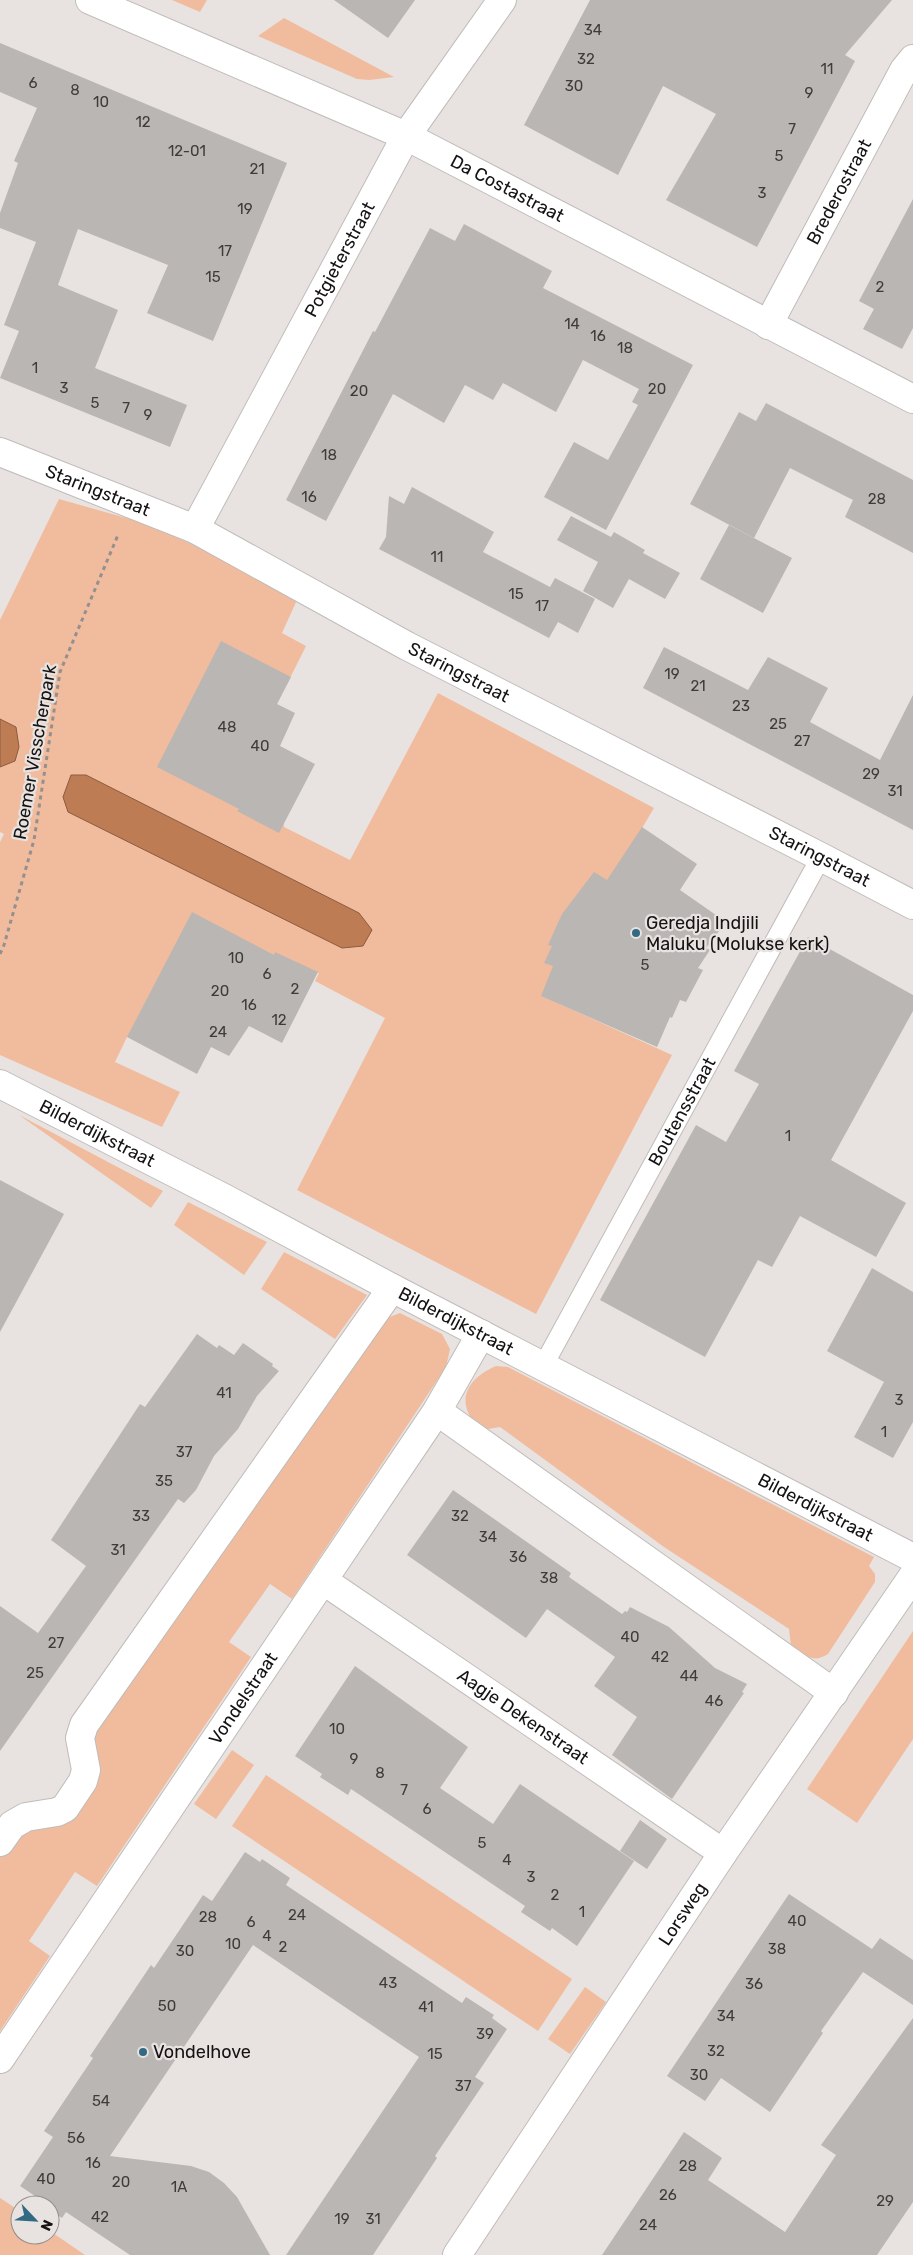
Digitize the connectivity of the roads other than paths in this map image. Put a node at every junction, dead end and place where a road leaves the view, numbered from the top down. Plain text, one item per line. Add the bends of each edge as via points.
1 (90, 0) edge
2 (502, 0) edge
3 (913, 59) edge
4 (406, 136) junction
5 (768, 325) junction
6 (913, 400) edge
7 (0, 452) edge
8 (195, 529) junction
9 (821, 856) junction
10 (913, 905) edge
11 (0, 1084) edge
12 (392, 1288) junction
13 (481, 1334) junction
14 (543, 1366) junction
15 (437, 1411) junction
16 (913, 1558) edge
17 (913, 1576) edge
18 (324, 1581) junction
19 (834, 1693) junction
20 (0, 1842) edge
21 (723, 1853) junction
22 (0, 2059) edge
23 (457, 2255) edge

1 - 4 street, Da Costastraat
2 - 4 street, Potgieterstraat
3 - 5 street, Brederostraat via 904,70
4 - 5 street, Da Costastraat
4 - 8 street, Potgieterstraat
5 - 6 street, Da Costastraat
7 - 8 street, Staringstraat
8 - 9 street, Staringstraat via 406,646
9 - 10 street, Staringstraat
9 - 14 lane, Boutensstraat
11 - 12 street, Bilderdijkstraat
12 - 13 street, Bilderdijkstraat
12 - 20 street via 86,1720 80,1738 86,1770 83,1781 65,1808 26,1817 12,1825
13 - 14 street, Bilderdijkstraat
13 - 15 street, Vondelstraat
14 - 16 street, Bilderdijkstraat
15 - 18 street, Vondelstraat
15 - 19 street
17 - 19 street, Lorsweg
18 - 21 street, Aagje Dekenstraat
18 - 22 street, Vondelstraat
19 - 21 street, Lorsweg
21 - 23 street, Lorsweg

